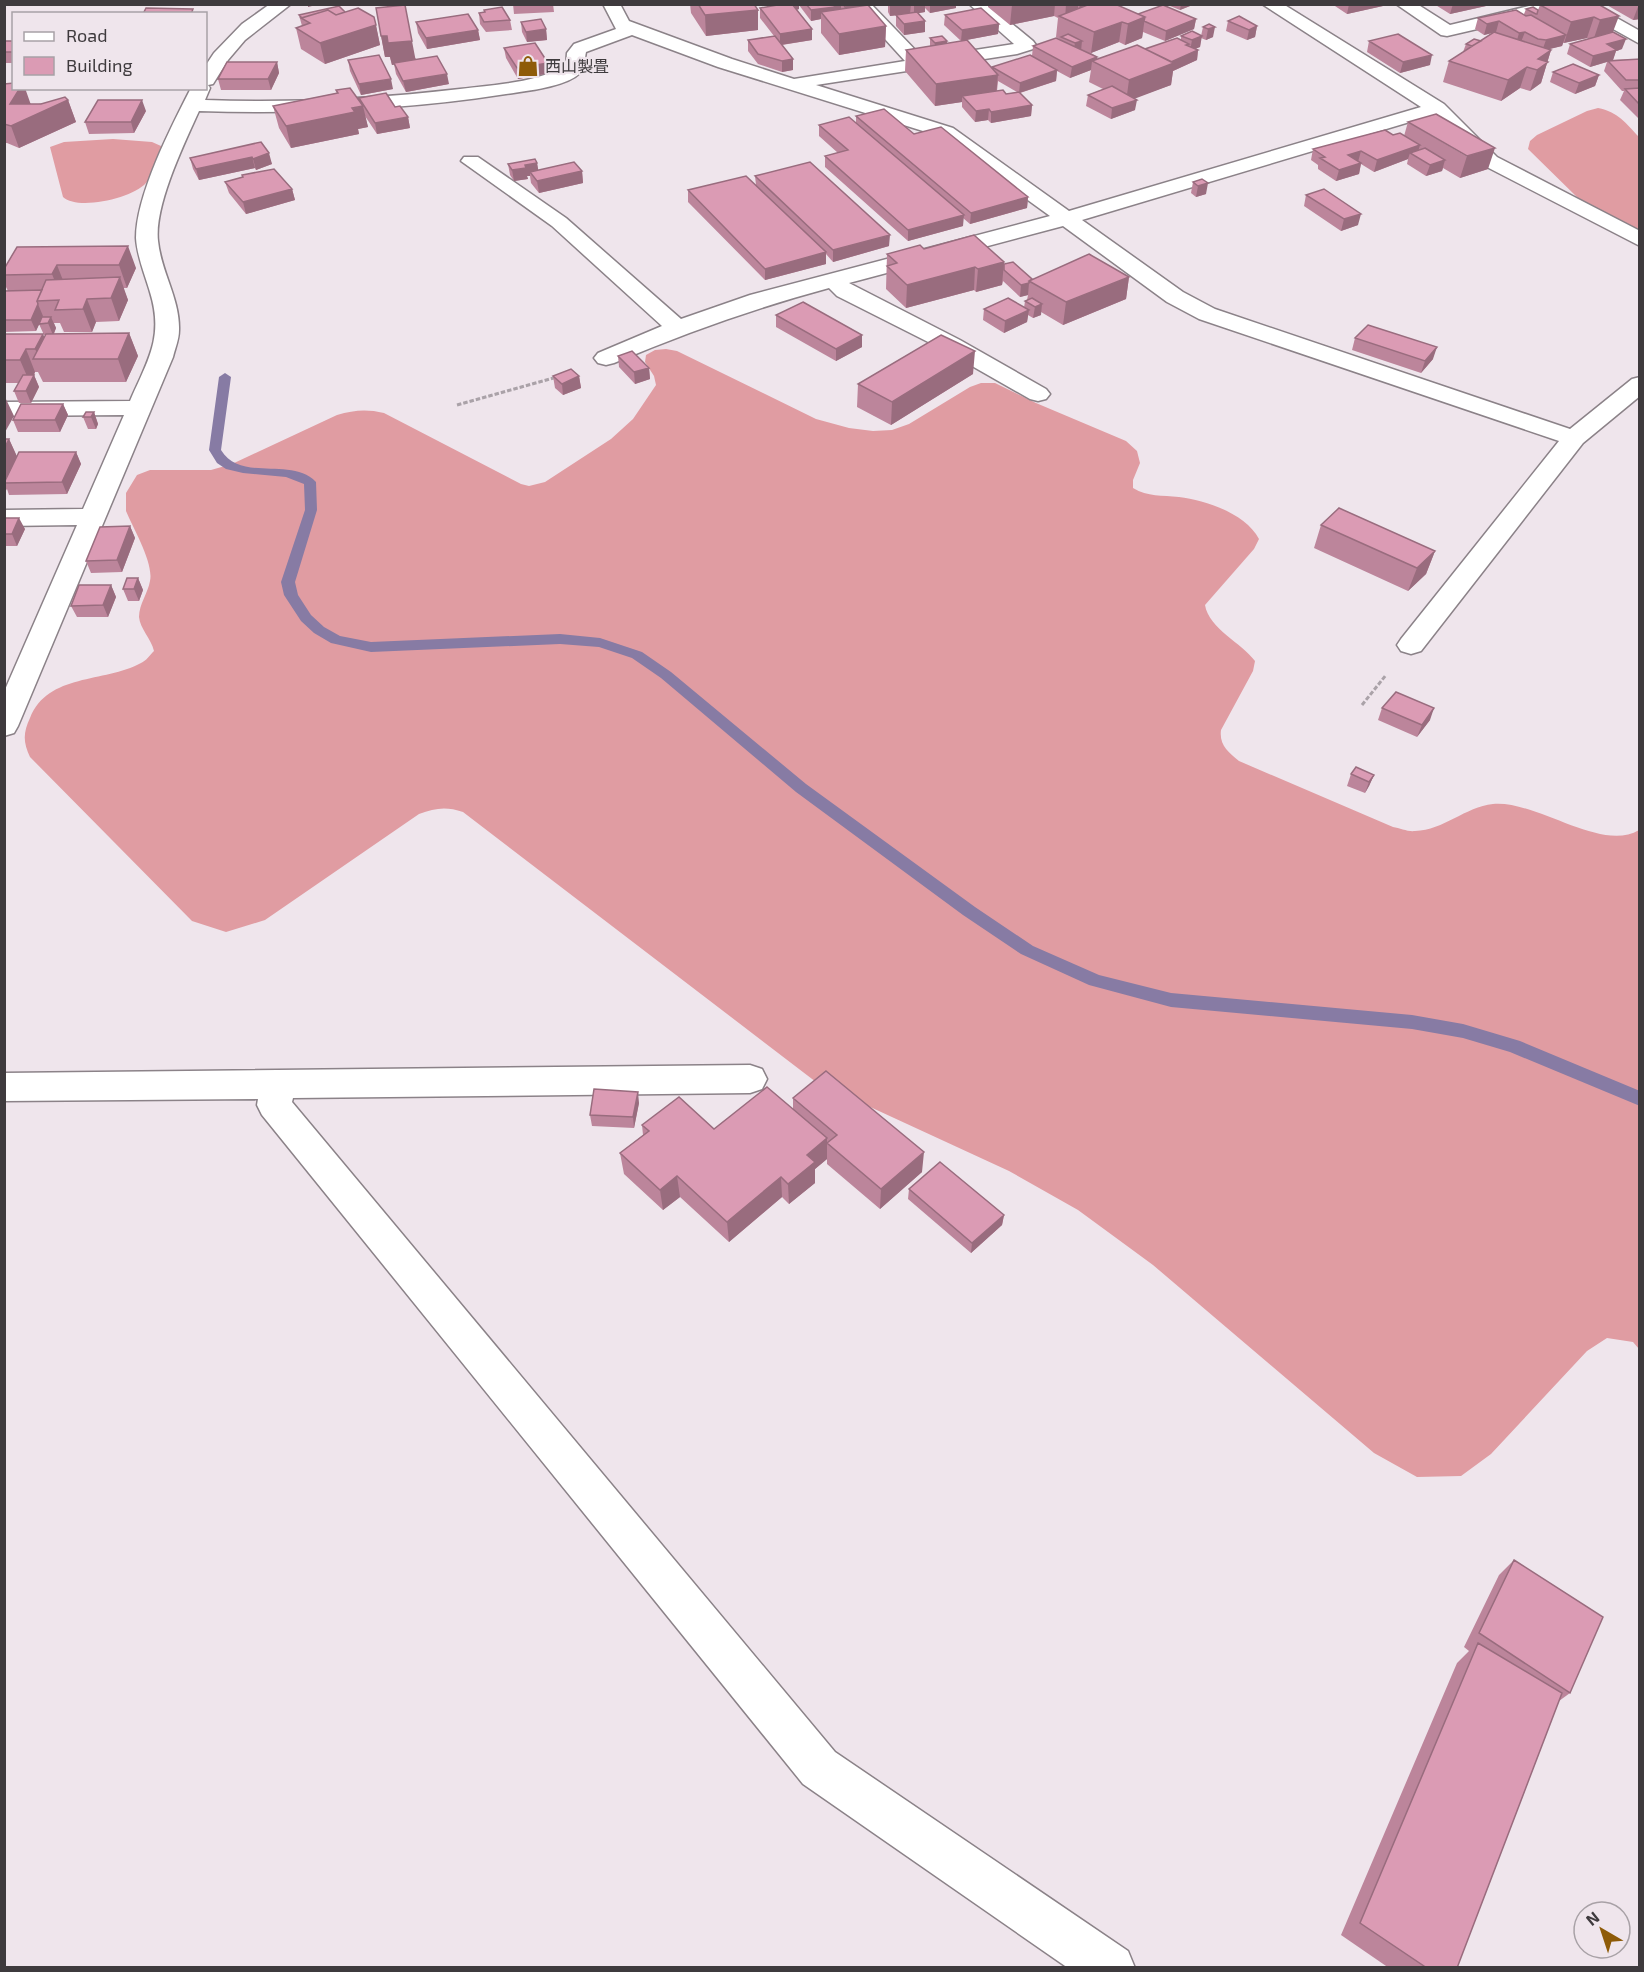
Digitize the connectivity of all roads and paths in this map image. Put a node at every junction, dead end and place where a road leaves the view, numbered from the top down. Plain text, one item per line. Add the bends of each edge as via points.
1 (283, 4) edge
2 (611, 4) edge
3 (861, 4) edge
4 (976, 4) edge
5 (1270, 4) edge
6 (1404, 4) edge
7 (1562, 4) edge
8 (1578, 4) edge
9 (632, 29) junction
10 (1640, 39) edge
11 (919, 64) junction
12 (207, 78) edge
13 (791, 84) junction
14 (197, 97) edge
15 (1437, 108) junction
16 (471, 161) dead end
17 (1064, 219) junction
18 (1640, 240) edge
19 (834, 280) junction
20 (677, 328) junction
21 (163, 351) junction
22 (136, 352) dead end
23 (606, 358) joint
24 (1640, 384) edge
25 (1038, 394) dead end
26 (457, 405) dead end
27 (140, 408) junction
28 (4, 409) edge
29 (1574, 438) junction
30 (93, 517) junction
31 (4, 518) edge
32 (1411, 645) dead end
33 (4, 726) edge
34 (750, 1079) dead end
35 (279, 1084) junction
36 (4, 1087) edge
37 (1083, 1959) edge

1 - 12 street via 233,40
2 - 9 street via 622,25
3 - 11 street
4 - 11 street via 1028,45
5 - 15 street
6 - 7 street via 1447,30
8 - 10 street
9 - 13 street
9 - 14 street via 580,48 576,64 567,75 451,97 314,107
11 - 13 street
13 - 17 street via 946,132
14 - 21 street via 148,218 141,260 165,309 168,332
15 - 17 street
15 - 18 street via 1490,161
16 - 20 street via 559,222
17 - 19 street
17 - 29 street via 1175,297 1207,314
19 - 20 street via 758,300
19 - 25 street via 845,291
20 - 23 street
21 - 22 street
21 - 27 street
23 - 26 path via 560,376
24 - 29 street
27 - 28 street
27 - 30 street
29 - 32 street
30 - 31 street
30 - 33 street
34 - 35 street
35 - 36 street
35 - 37 street via 274,1105 819,1768

